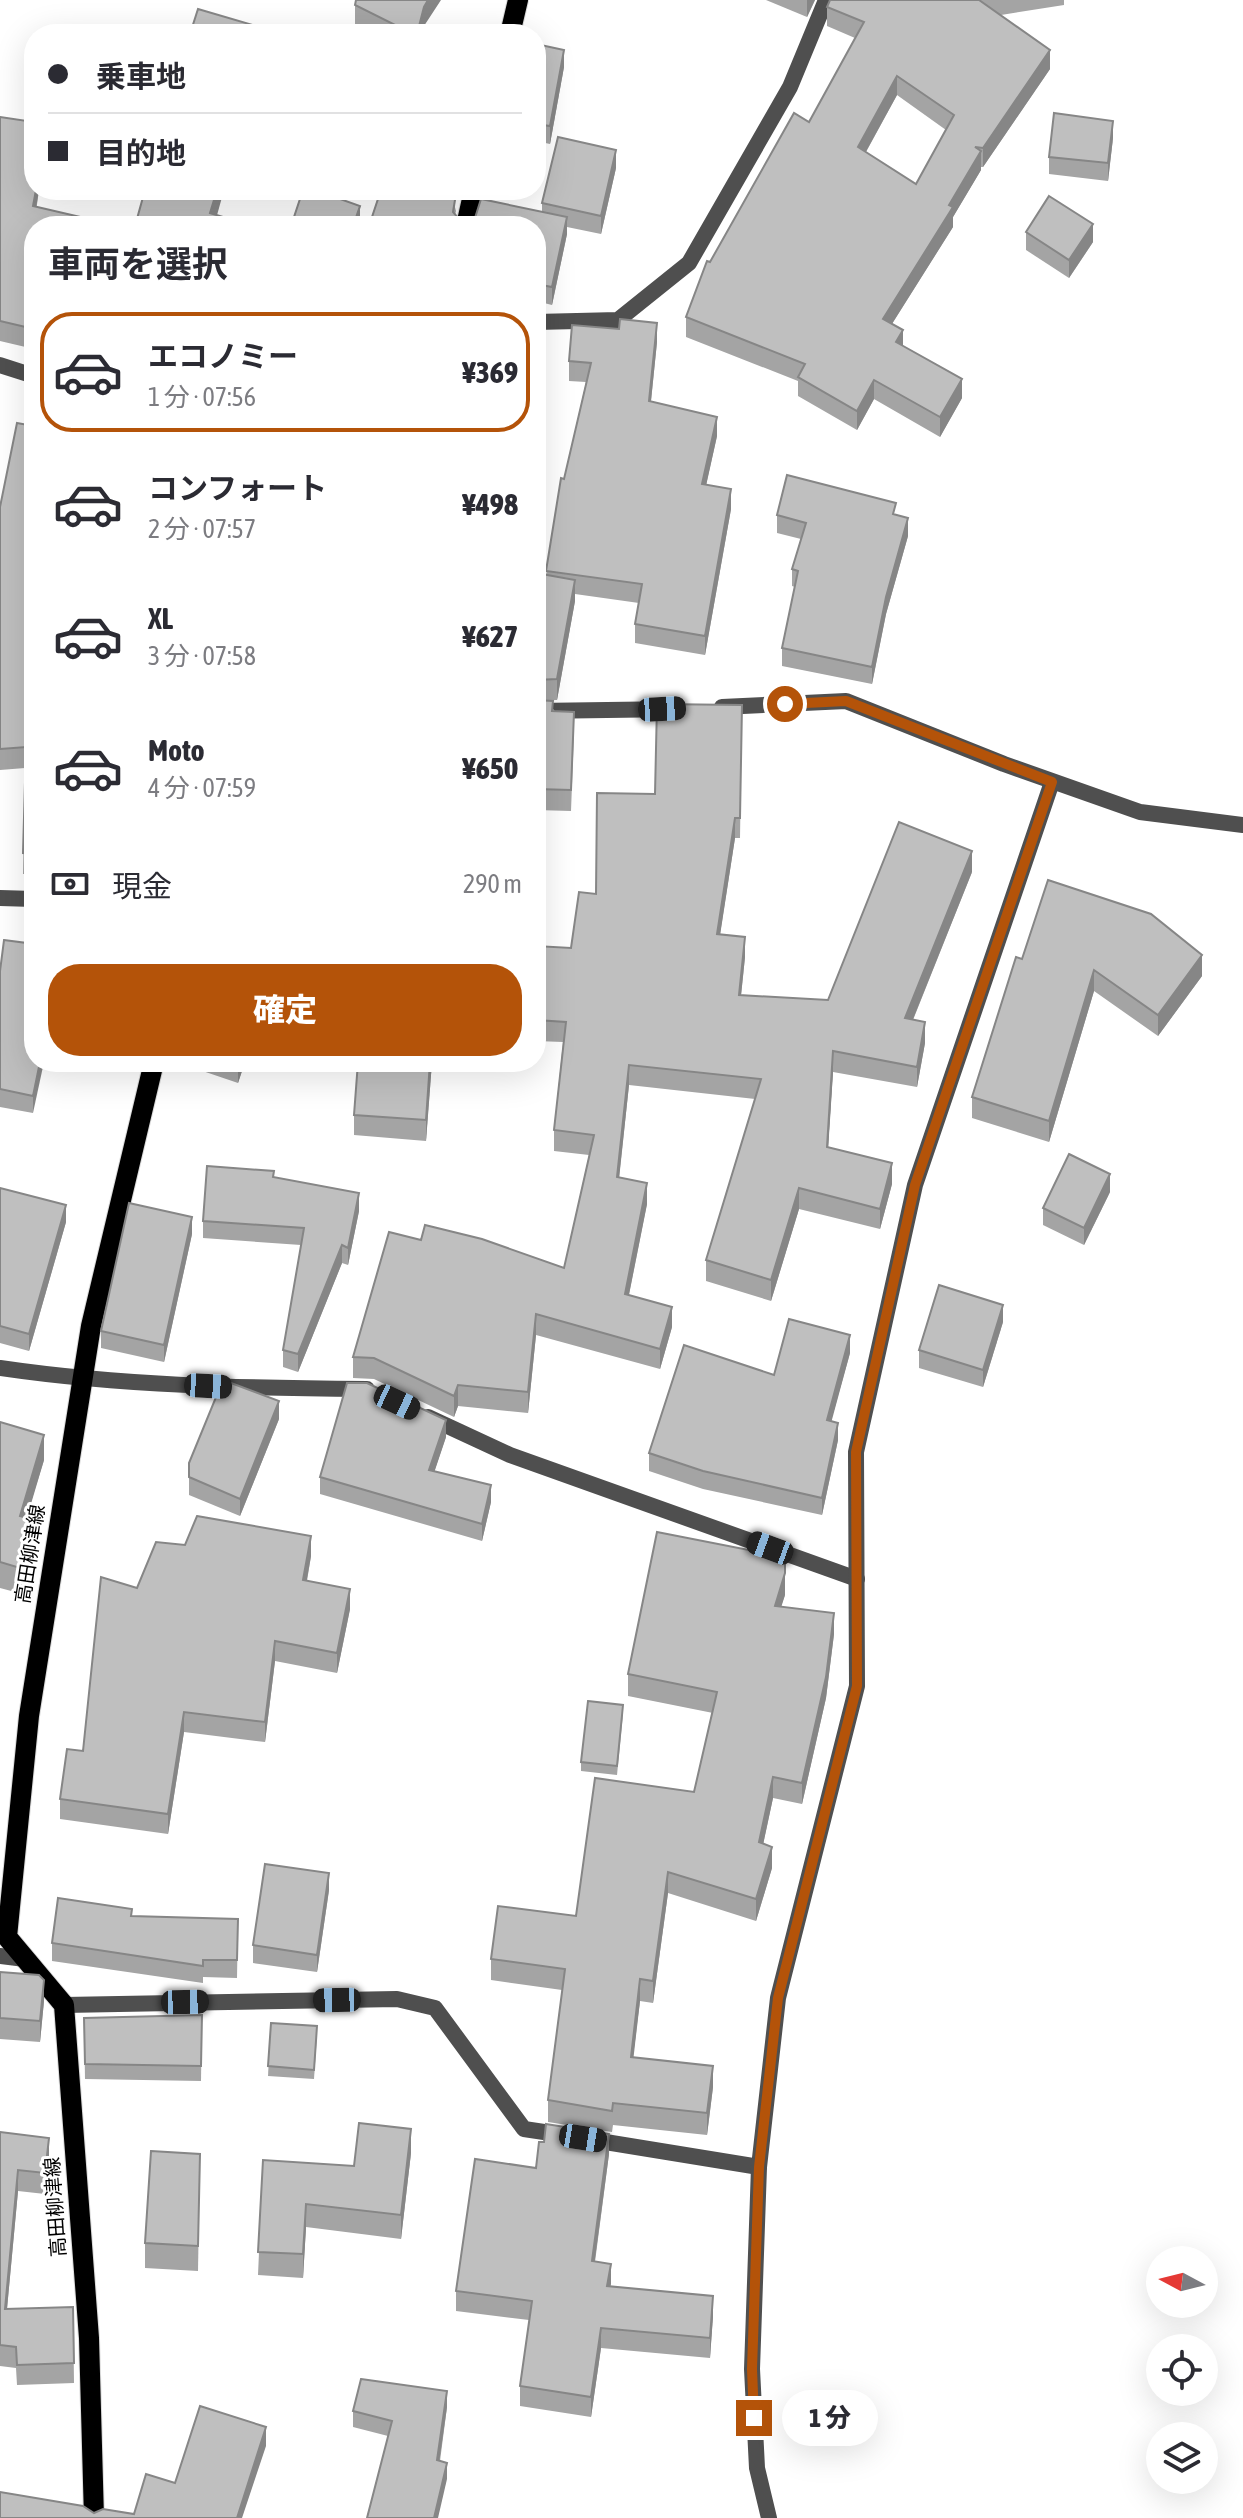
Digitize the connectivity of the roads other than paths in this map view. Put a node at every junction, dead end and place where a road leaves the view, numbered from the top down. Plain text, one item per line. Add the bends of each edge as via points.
1 (518, 0) edge
2 (826, 0) edge
3 (512, 24) edge
4 (546, 322) edge
5 (0, 365) edge
6 (24, 373) edge
7 (546, 711) edge
8 (1052, 782) junction
9 (1243, 825) edge
10 (0, 898) edge
11 (24, 899) edge
12 (152, 1072) edge
13 (0, 1368) edge
14 (82, 1380) junction
15 (383, 1395) edge
16 (411, 1409) edge
17 (857, 1579) junction
18 (0, 1956) edge
19 (25, 1959) junction
20 (64, 2005) junction
21 (759, 2167) junction
22 (94, 2518) edge
23 (769, 2518) edge

1 - 3 main road
2 - 4 street via 790,87 689,263 618,320
5 - 6 street
7 - 8 street via 846,701
8 - 9 street via 1140,812
8 - 17 street via 915,1185 856,1452
10 - 11 street
12 - 14 main road, 高田柳津線
13 - 14 street
14 - 15 street via 369,1389
14 - 19 main road, 高田柳津線 via 29,1716 10,1905 7,1937
16 - 17 street via 510,1455
17 - 21 street via 857,1686 778,1998
18 - 19 street
19 - 20 main road, 高田柳津線
20 - 21 street via 397,1999 435,2008 524,2129
20 - 22 main road, 高田柳津線 via 89,2338
21 - 23 street via 752,2369 757,2468

